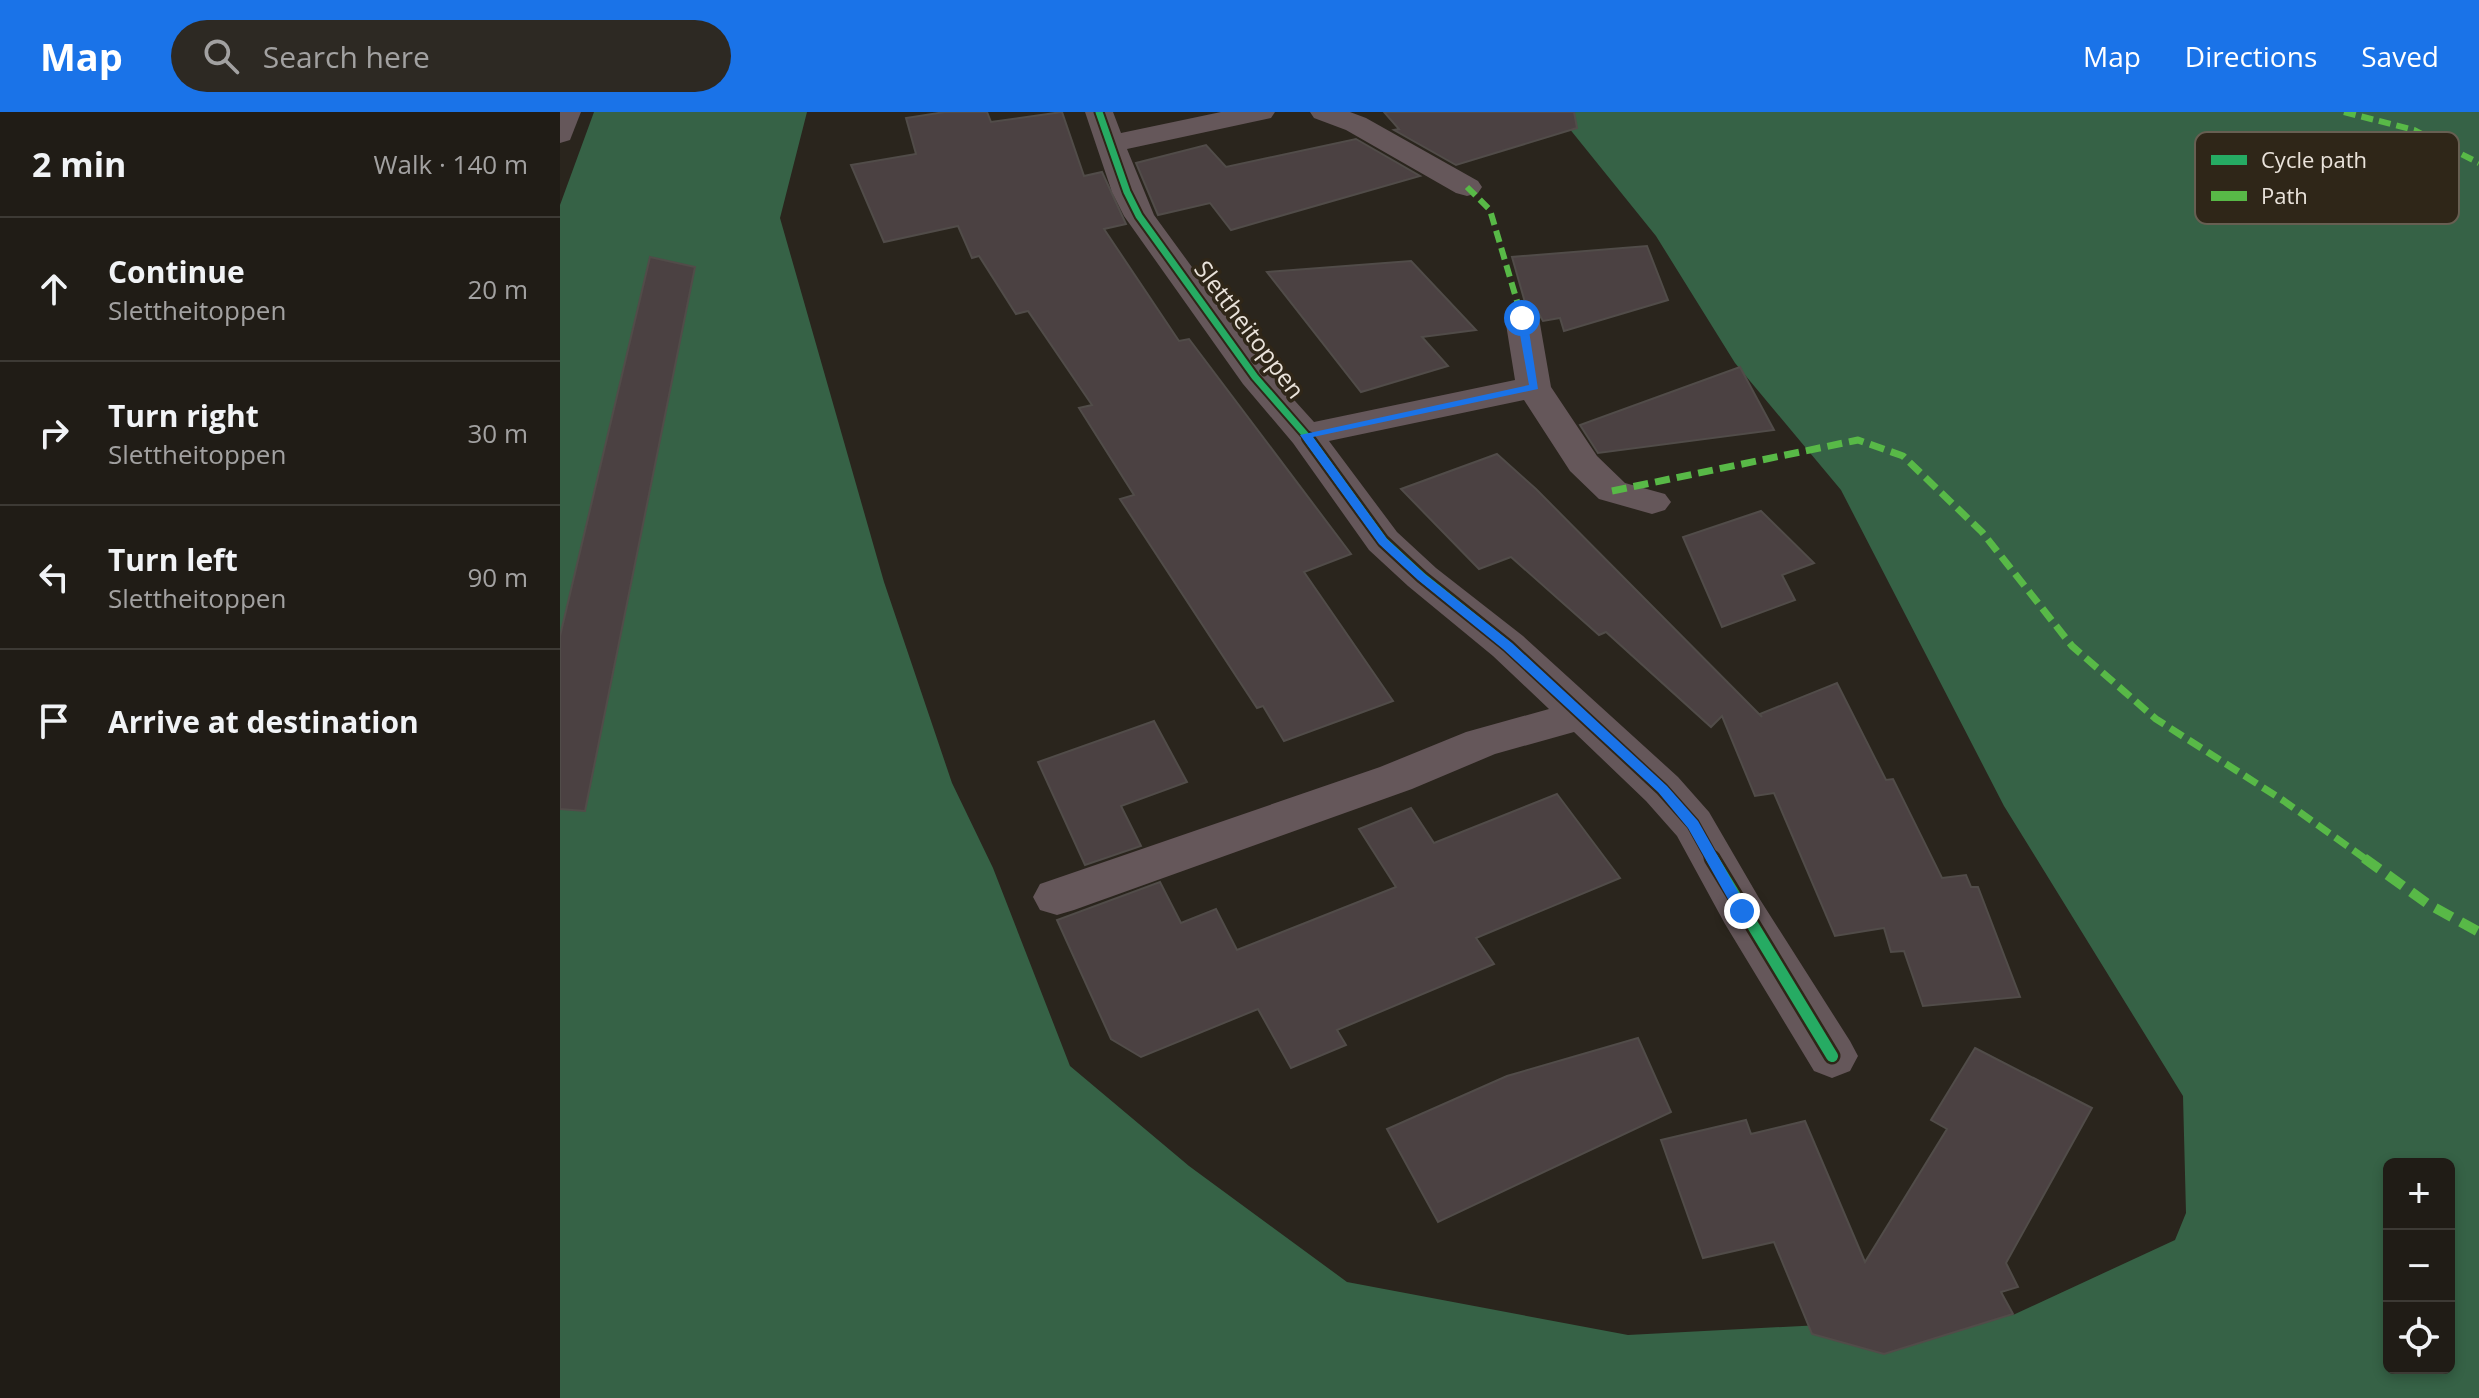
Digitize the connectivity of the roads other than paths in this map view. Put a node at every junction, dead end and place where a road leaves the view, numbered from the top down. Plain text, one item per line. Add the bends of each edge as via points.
1 (567, 112) edge
2 (1261, 112) edge
3 (1324, 112) edge
4 (1105, 128) edge
5 (560, 134) edge
6 (1467, 187) dead end
7 (1522, 318) dead end
8 (1534, 387) junction
9 (1306, 435) junction
10 (1652, 502) dead end
11 (1580, 715) junction
12 (1057, 897) dead end
13 (1832, 1056) dead end

1 - 5 street
2 - 4 street, Slettheitoppen
3 - 6 street via 1356,124
4 - 9 street, Slettheitoppen via 1139,216 1255,377
7 - 8 street
8 - 9 street
8 - 10 street via 1583,463 1612,491
9 - 11 street, Slettheitoppen via 1383,541 1508,646
11 - 12 street via 1481,743
11 - 13 street, Slettheitoppen via 1693,824

